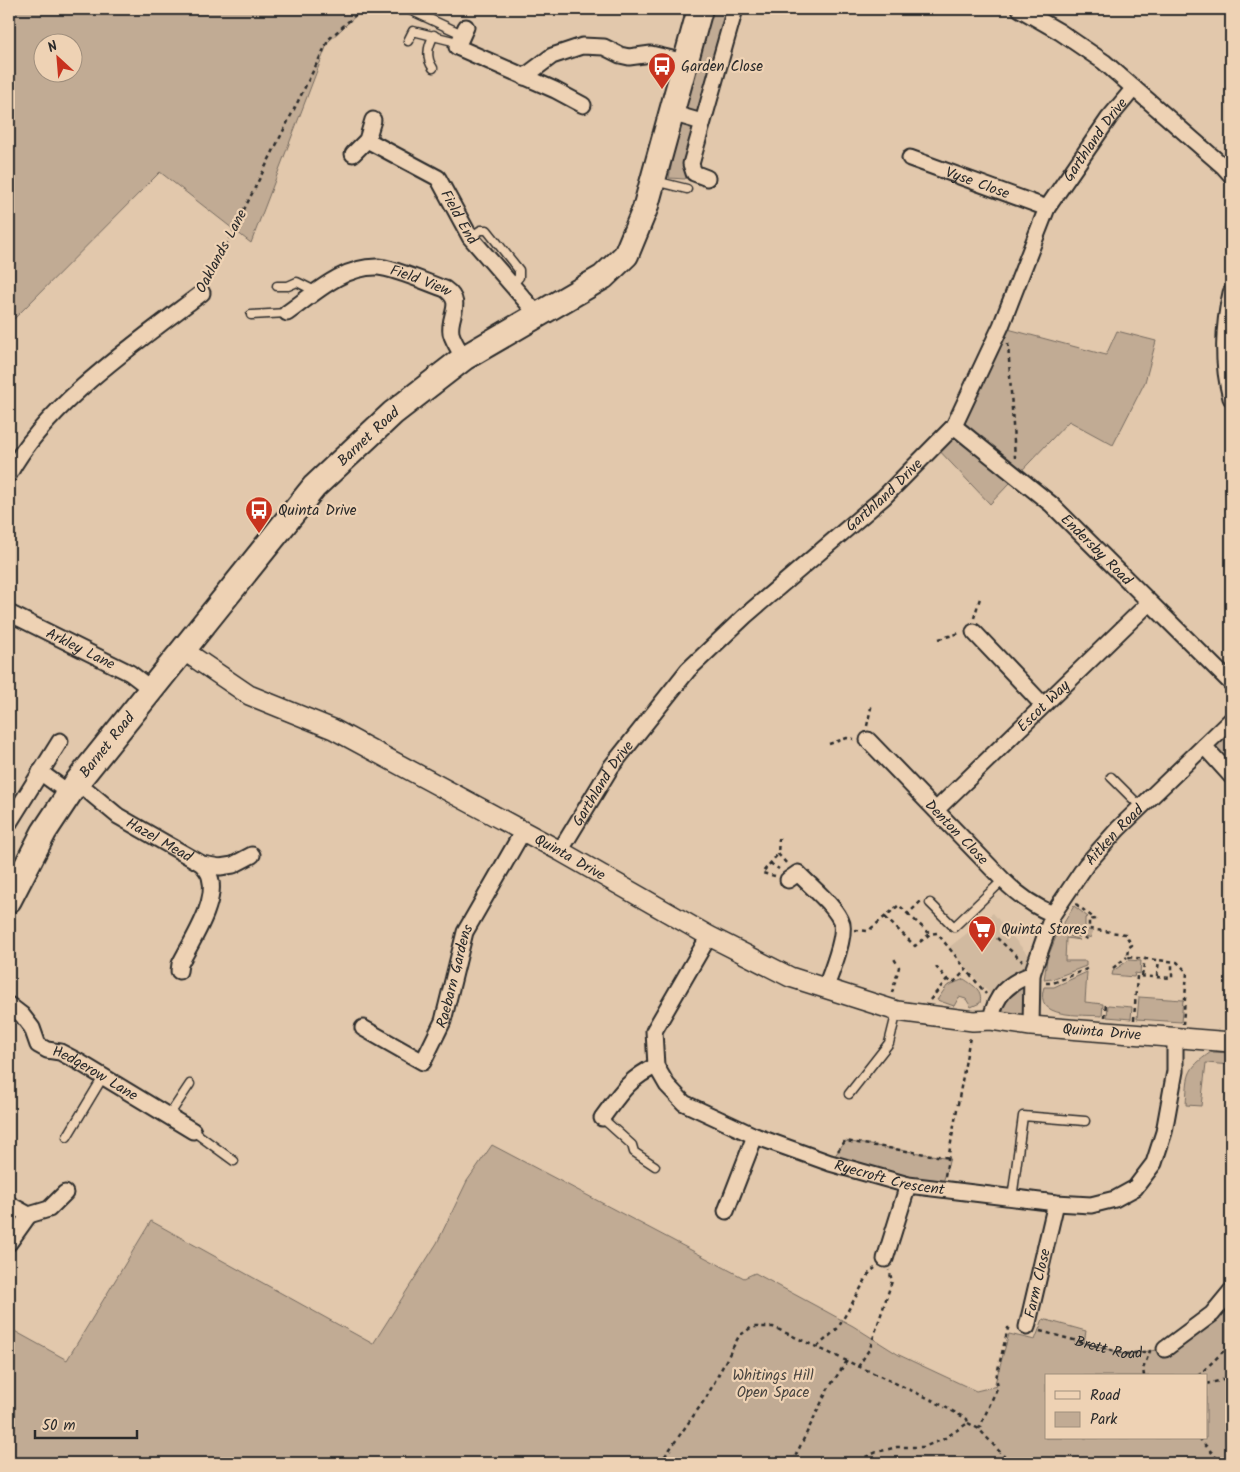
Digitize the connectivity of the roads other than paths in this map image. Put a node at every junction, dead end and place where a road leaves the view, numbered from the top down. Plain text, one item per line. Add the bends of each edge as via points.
1 (408, 9) edge
2 (700, 9) edge
3 (735, 9) edge
4 (1020, 9) edge
5 (462, 34) junction
6 (434, 35) junction
7 (408, 41) dead end
8 (685, 62) junction
9 (433, 68) dead end
10 (524, 77) junction
11 (1134, 88) junction
12 (582, 105) dead end
13 (671, 113) junction
14 (372, 120) dead end
15 (702, 122) junction
16 (367, 140) junction
17 (354, 154) dead end
18 (910, 158) dead end
19 (1229, 166) edge
20 (707, 178) dead end
21 (653, 181) junction
22 (687, 189) dead end
23 (1047, 208) junction
24 (277, 286) dead end
25 (317, 292) junction
26 (202, 293) road end
27 (1231, 293) edge
28 (286, 313) joint
29 (251, 315) dead end
30 (538, 315) junction
31 (464, 358) junction
32 (1231, 398) edge
33 (954, 426) junction
34 (9, 474) edge
35 (1149, 603) junction
36 (9, 613) edge
37 (974, 632) road end
38 (183, 650) junction
39 (1231, 683) edge
40 (151, 689) junction
41 (1043, 706) junction
42 (1231, 720) edge
43 (868, 740) road end
44 (60, 741) dead end
45 (1204, 746) junction
46 (40, 772) junction
47 (1231, 776) edge
48 (1111, 777) dead end
49 (73, 787) junction
50 (1141, 807) junction
51 (937, 809) junction
52 (9, 823) edge
53 (523, 831) junction
54 (560, 851) junction
55 (252, 855) dead end
56 (202, 864) junction
57 (793, 877) road end
58 (1002, 880) junction
59 (9, 900) edge
60 (930, 903) road end
61 (1051, 920) junction
62 (709, 936) junction
63 (179, 971) dead end
64 (1033, 974) junction
65 (825, 989) junction
66 (9, 1005) edge
67 (892, 1009) junction
68 (986, 1015) junction
69 (1031, 1026) junction
70 (363, 1028) dead end
71 (1179, 1038) junction
72 (1231, 1042) edge
73 (656, 1066) junction
74 (103, 1077) junction
75 (190, 1084) dead end
76 (849, 1094) dead end
77 (168, 1117) junction
78 (602, 1118) joint
79 (1085, 1121) dead end
80 (193, 1131) joint
81 (755, 1136) junction
82 (67, 1138) dead end
83 (234, 1161) dead end
84 (655, 1166) dead end
85 (908, 1185) junction
86 (65, 1193) dead end
87 (1012, 1199) junction
88 (1056, 1203) junction
89 (9, 1204) edge
90 (726, 1211) dead end
91 (29, 1215) junction
92 (9, 1243) edge
93 (886, 1259) road end
94 (1231, 1292) edge
95 (1027, 1327) road end
96 (1158, 1350) road end

1 - 5 lane
2 - 8 main road, Barnet Road
3 - 15 street
4 - 11 street via 1104,62
5 - 6 lane
5 - 10 street via 457,47
6 - 7 lane via 413,31
6 - 9 lane via 428,54 428,62
8 - 10 street via 650,54 629,57 604,48 582,46 552,56
8 - 13 main road, Barnet Road
10 - 12 street
11 - 19 street
11 - 23 street, Garthland Drive via 1109,118
13 - 15 street
13 - 21 main road, Barnet Road
14 - 16 street
15 - 20 street via 691,164 694,172
16 - 17 street
16 - 30 street, Field End via 438,178 470,237
18 - 23 street, Vyse Close
21 - 22 lane
21 - 30 main road, Barnet Road via 640,227 626,254 603,277
23 - 33 street, Garthland Drive via 1001,326
24 - 25 lane via 297,282
25 - 28 street
25 - 31 street, Field View via 342,274 380,267 445,289 455,300 451,335
26 - 34 street, Oaklands Lane via 107,365 36,434
27 - 32 street via 1225,334
28 - 29 lane
30 - 31 main road, Barnet Road
31 - 38 main road, Barnet Road via 393,413 314,487
33 - 35 street, Endersby Road via 1051,504
33 - 54 street, Garthland Drive via 884,497 744,616 688,670 610,767
35 - 39 street, Endersby Road
35 - 41 street, Escot Way
36 - 40 street, Arkley Lane via 130,673
37 - 41 street
38 - 40 main road, Barnet Road
38 - 53 street, Quinta Drive via 249,694 333,729
40 - 49 main road, Barnet Road
41 - 51 street, Escot Way
42 - 45 street, Aitken Road
43 - 51 street, Denton Close
44 - 46 street
45 - 47 street
45 - 50 street, Aitken Road
46 - 49 street, Barnet Road
46 - 52 street
48 - 50 lane
49 - 56 street, Hazel Mead
49 - 59 main road, Barnet Road via 44,832
50 - 61 street, Aitken Road via 1086,865
51 - 58 street, Denton Close
53 - 54 street, Quinta Drive
53 - 70 street, Raebarn Gardens via 465,932 443,1021 423,1062
54 - 62 street, Quinta Drive
55 - 56 street, Hazel Mead via 233,865
56 - 63 street via 210,875 210,902
57 - 65 street via 836,913 842,925 839,947
58 - 60 lane via 954,928
58 - 61 street, Denton Close
61 - 64 street, Aitken Road
62 - 65 street, Quinta Drive via 790,977
62 - 73 street, Ryecroft Crescent via 654,1031
64 - 68 street via 1010,983
64 - 69 street, Aitken Road
65 - 67 street, Quinta Drive
66 - 74 street, Hedgerow Lane via 32,1028 38,1045 60,1052
67 - 68 street, Quinta Drive via 928,1015
67 - 76 lane via 889,1043
68 - 69 street, Quinta Drive
69 - 71 street, Quinta Drive
71 - 72 street, Quinta Drive
71 - 88 street, Ryecroft Crescent via 1164,1132 1154,1163 1135,1188 1115,1199 1091,1205
73 - 78 street via 636,1075
73 - 81 street, Ryecroft Crescent via 666,1085 684,1103
74 - 77 street, Hedgerow Lane
74 - 82 lane
75 - 77 lane
77 - 80 street, Hedgerow Lane
78 - 84 lane via 632,1144 634,1152
79 - 87 lane via 1023,1116
80 - 83 lane
81 - 85 street, Ryecroft Crescent via 830,1163
81 - 90 street
85 - 87 street, Ryecroft Crescent
85 - 93 street
86 - 91 street via 49,1209
87 - 88 street, Ryecroft Crescent
88 - 95 street, Farm Close
89 - 91 street
91 - 92 street
94 - 96 street, Brett Road via 1212,1314

